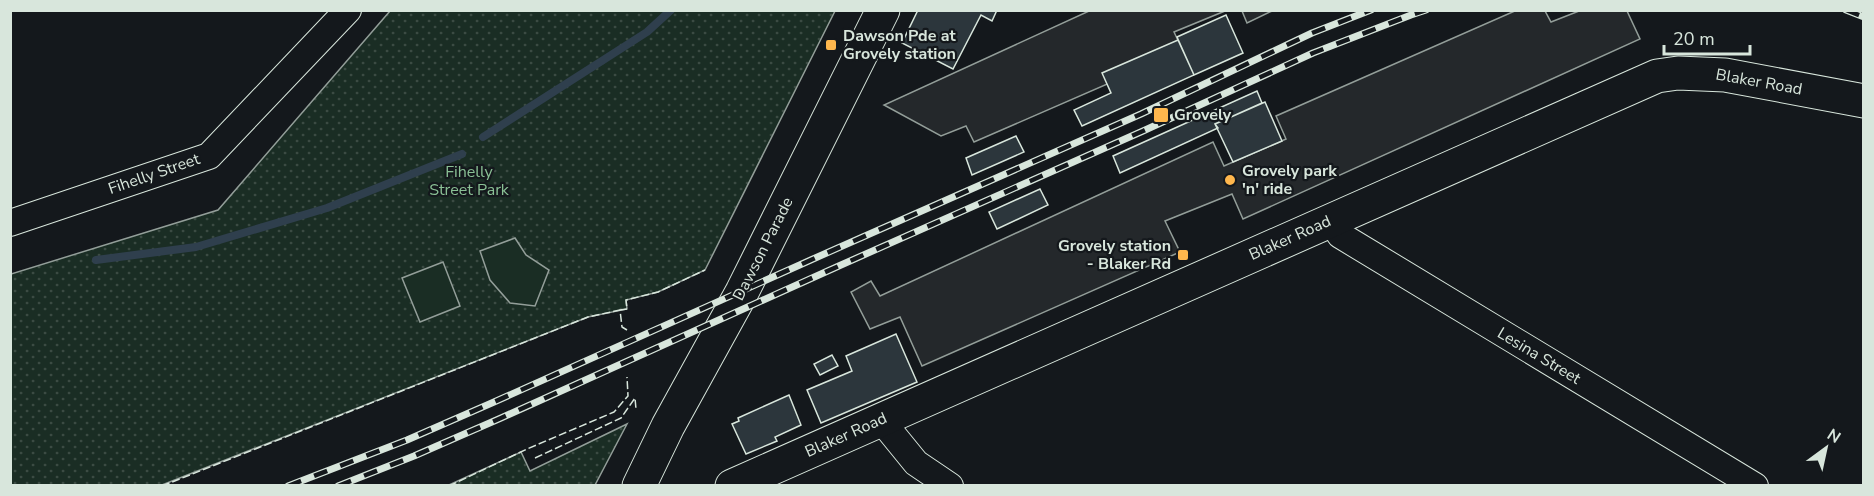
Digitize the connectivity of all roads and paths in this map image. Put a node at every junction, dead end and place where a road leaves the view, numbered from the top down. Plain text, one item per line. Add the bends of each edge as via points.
1 (348, 10) edge
2 (883, 10) edge
3 (1863, 101) edge
4 (1331, 219) junction
5 (10, 223) edge
6 (880, 420) junction
7 (643, 484) edge
8 (732, 486) edge
9 (950, 486) edge
10 (1755, 486) edge

1 - 5 street, Fihelly Street via 209,156
2 - 7 street, Dawson Parade via 738,300 668,426
3 - 4 street, Blaker Road via 1725,75 1657,76
4 - 6 street, Blaker Road
4 - 10 street, Lesina Street via 1340,235
6 - 8 street, Blaker Road
6 - 9 street via 916,463

